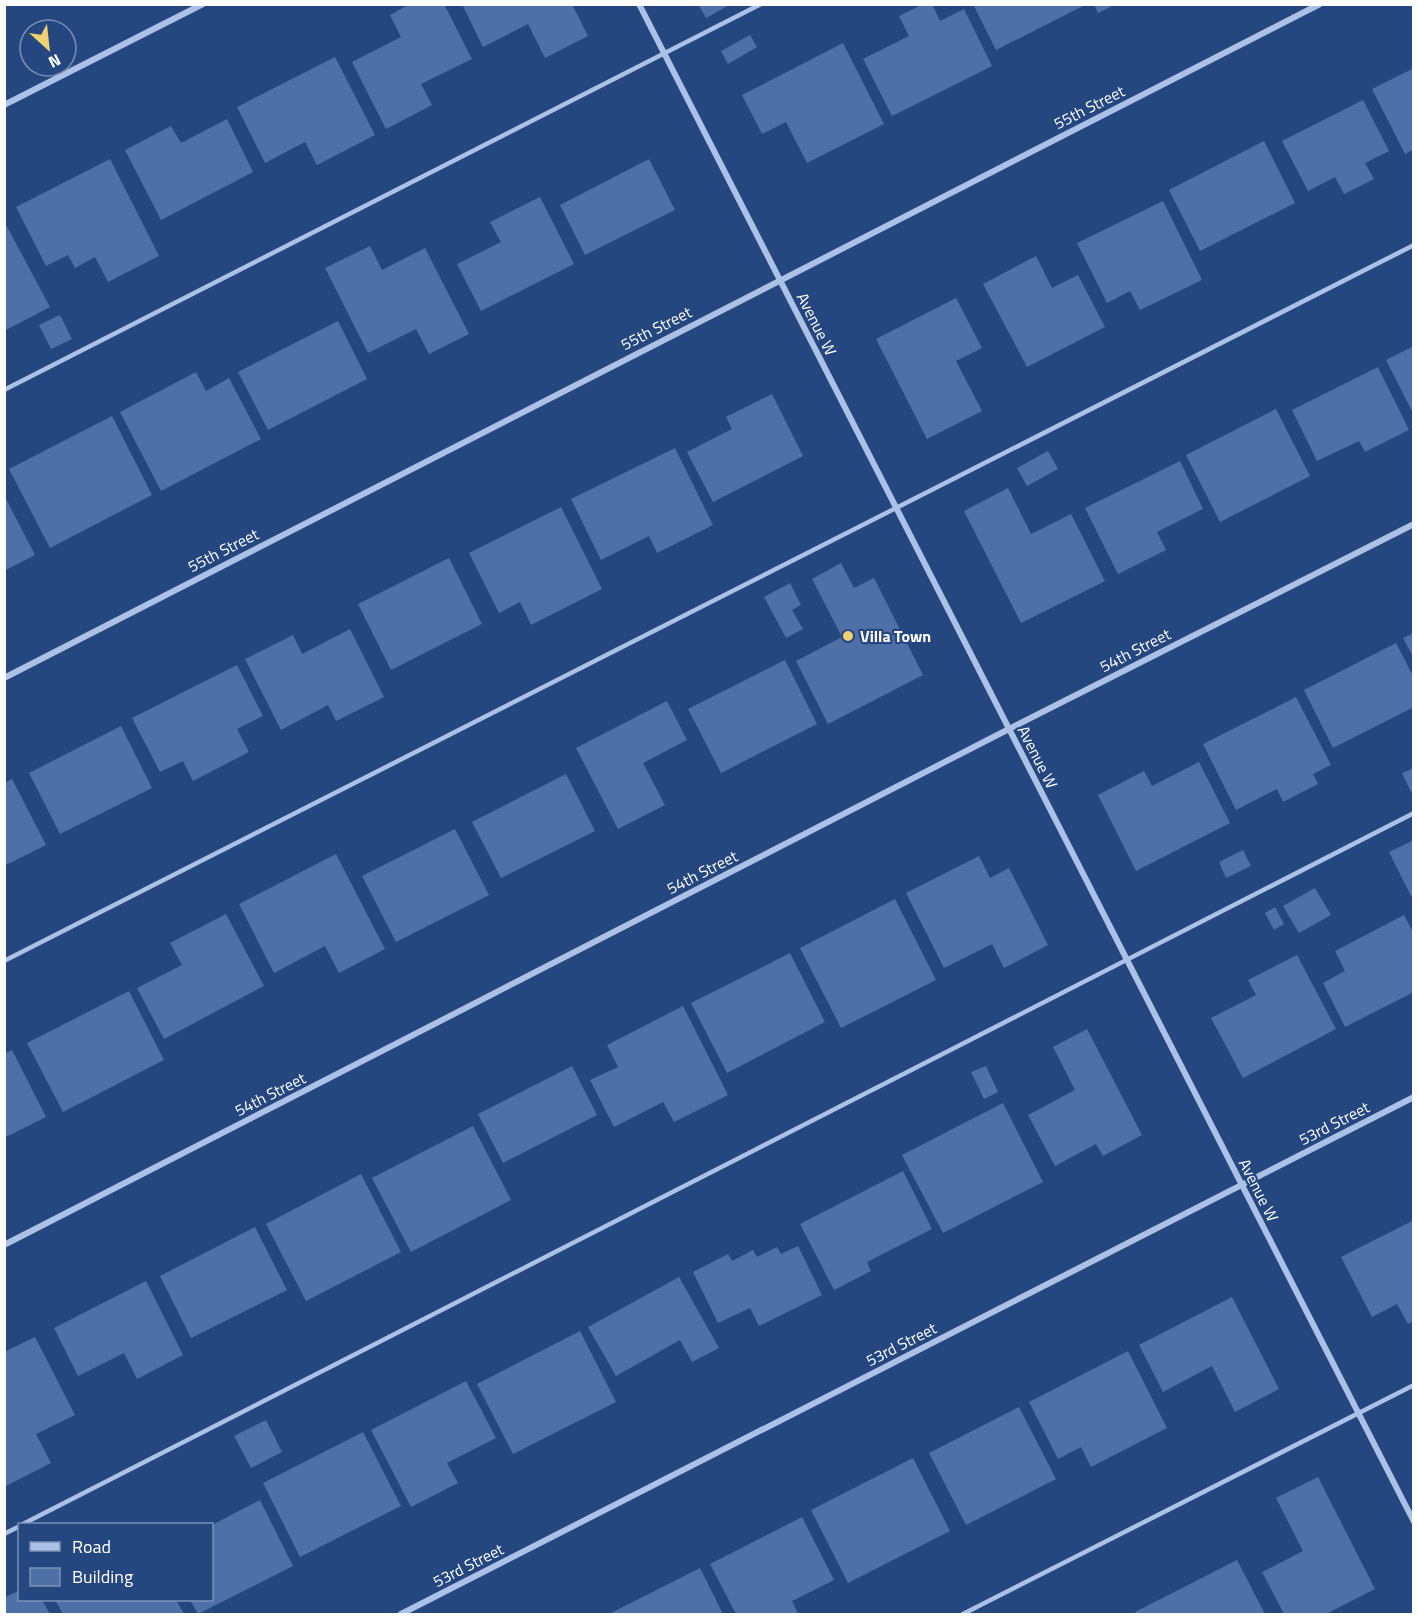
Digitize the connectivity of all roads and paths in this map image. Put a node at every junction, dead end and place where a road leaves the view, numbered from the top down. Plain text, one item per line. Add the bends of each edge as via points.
1 (203, 4) edge
2 (639, 4) edge
3 (761, 4) edge
4 (1320, 4) edge
5 (664, 53) junction
6 (4, 105) edge
7 (1413, 245) edge
8 (780, 280) junction
9 (4, 390) edge
10 (896, 508) junction
11 (1413, 524) edge
12 (4, 678) edge
13 (1009, 729) junction
14 (1413, 813) edge
15 (1126, 958) junction
16 (4, 961) edge
17 (1413, 1097) edge
18 (1242, 1185) junction
19 (4, 1245) edge
20 (1413, 1385) edge
21 (1358, 1413) junction
22 (1413, 1522) edge
23 (25, 1523) edge
24 (18, 1527) edge
25 (4, 1534) edge
26 (400, 1614) edge
27 (963, 1614) edge

1 - 6 street
2 - 5 street, Avenue W
3 - 5 lane
4 - 8 street, 55th Street
5 - 8 street, Avenue W
5 - 9 lane
7 - 10 lane
8 - 10 street, Avenue W
8 - 12 street, 55th Street
10 - 13 street, Avenue W
10 - 16 lane
11 - 13 street, 54th Street
13 - 15 street, Avenue W
13 - 19 street, 54th Street
14 - 15 lane
15 - 18 street, Avenue W
15 - 23 lane
17 - 18 street, 53rd Street
18 - 21 street, Avenue W
18 - 26 street, 53rd Street
20 - 21 lane
21 - 22 street, Avenue W
21 - 27 lane
24 - 25 lane

